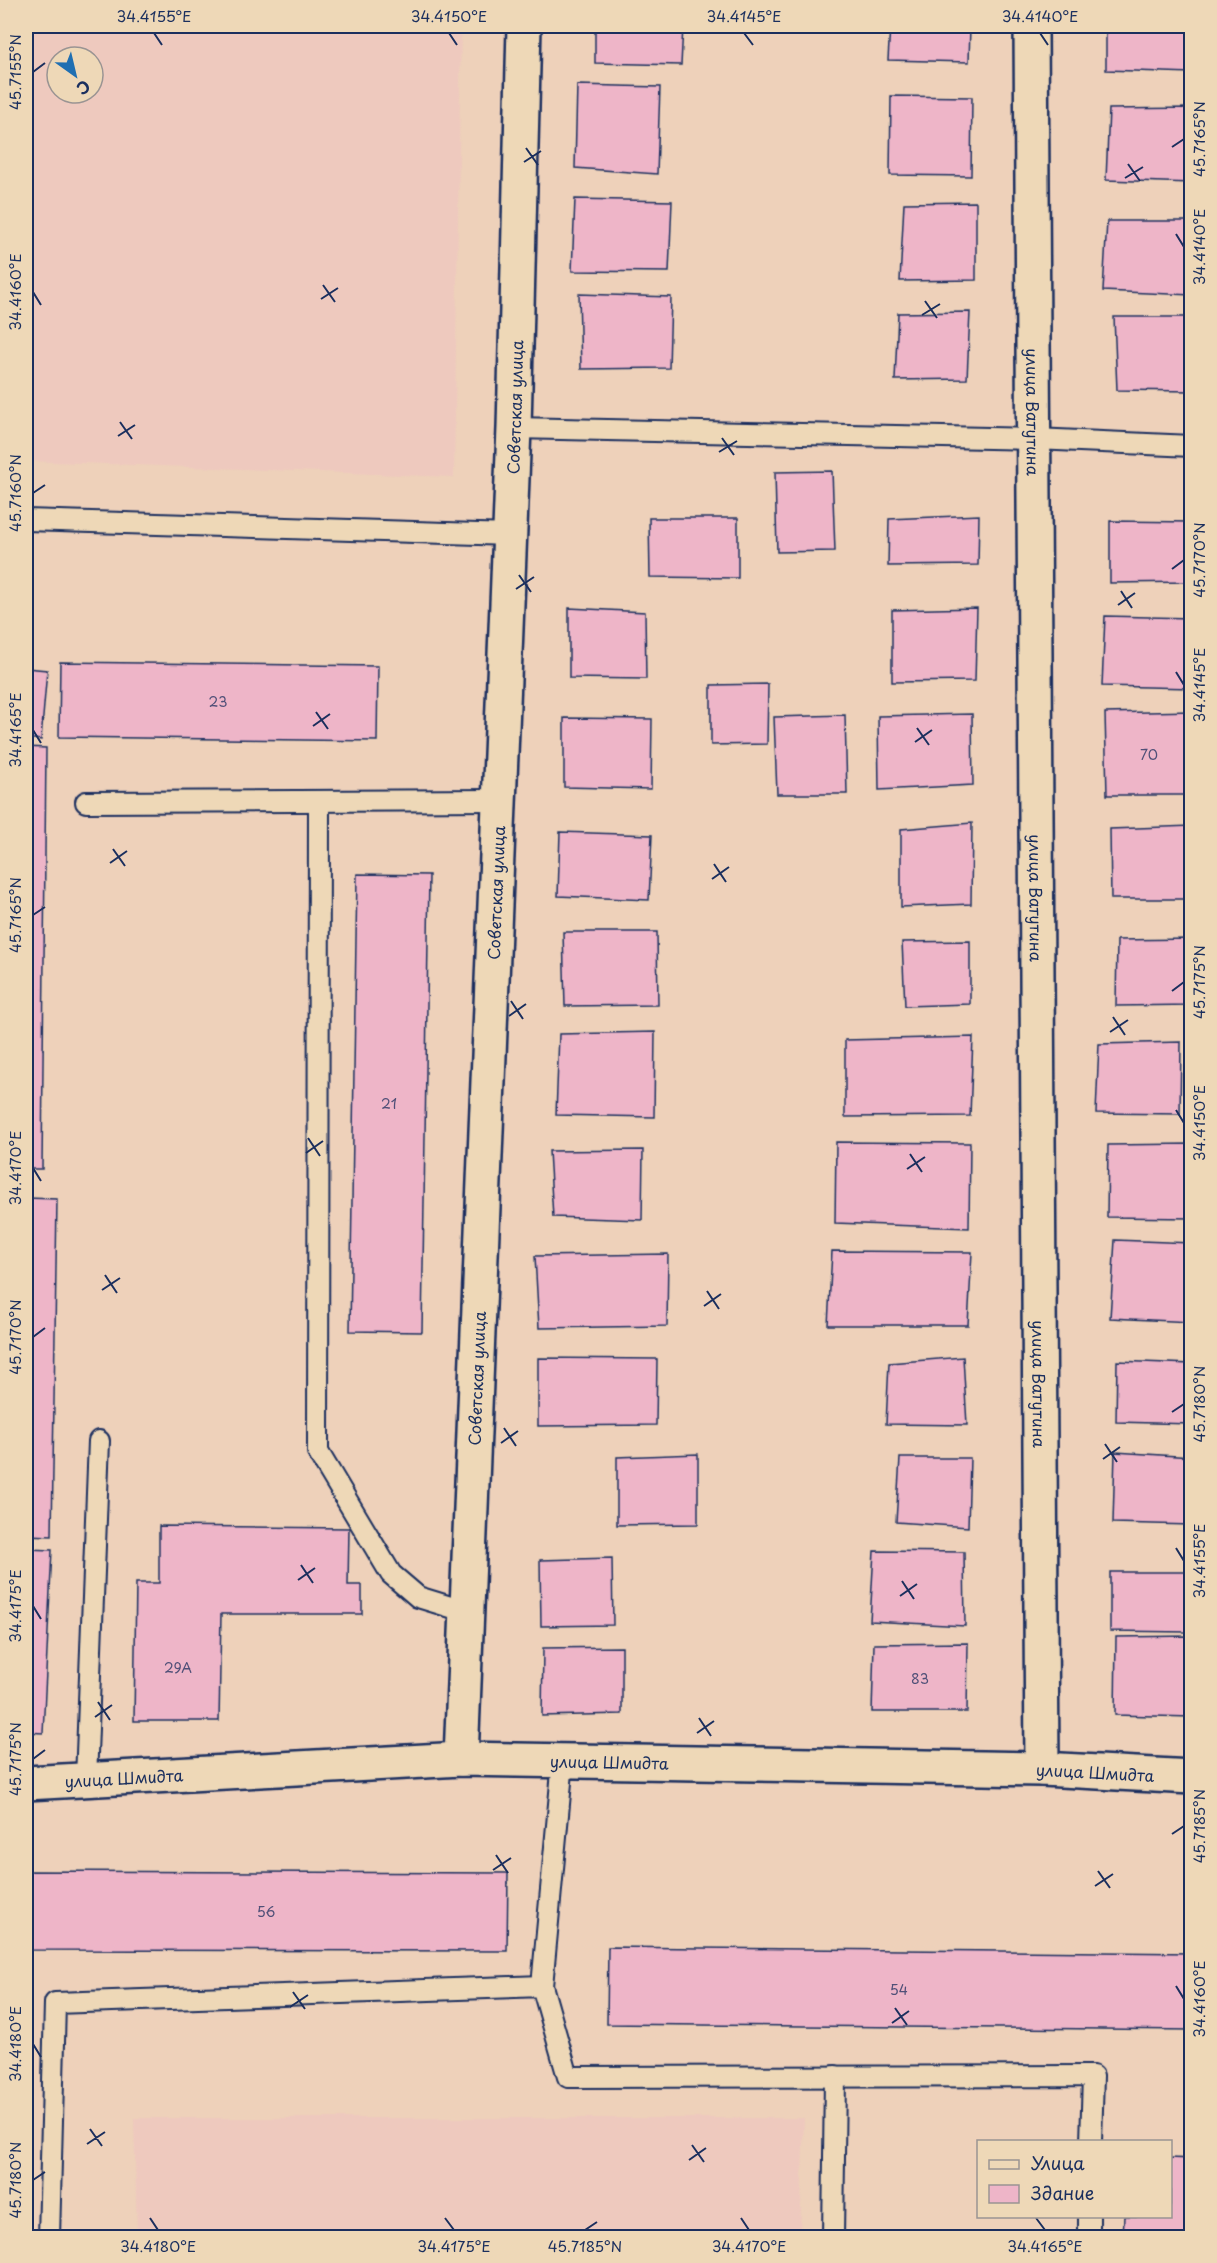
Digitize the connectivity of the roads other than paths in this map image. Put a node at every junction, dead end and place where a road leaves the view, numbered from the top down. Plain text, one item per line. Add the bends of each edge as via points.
1 (524, 26) edge
2 (1031, 26) edge
3 (514, 428) junction
4 (1035, 439) junction
5 (1191, 446) edge
6 (26, 520) edge
7 (510, 535) junction
8 (499, 800) junction
9 (319, 801) junction
10 (86, 802) dead end
11 (99, 1441) dead end
12 (467, 1612) junction
13 (461, 1759) junction
14 (563, 1761) junction
15 (1042, 1769) junction
16 (1191, 1777) edge
17 (86, 1780) junction
18 (26, 1783) edge
19 (542, 1986) junction
20 (835, 2076) junction
21 (1091, 2140) edge
22 (1089, 2218) edge
23 (49, 2238) edge
24 (833, 2238) edge
25 (1089, 2238) edge

1 - 3 street, Советская улица
2 - 4 street, улица Ватутина
3 - 4 lane
3 - 7 street, Советская улица
4 - 5 lane
4 - 15 street, улица Ватутина
6 - 7 lane
7 - 8 street, Советская улица
8 - 9 lane
8 - 12 street, Советская улица
9 - 10 lane
9 - 12 lane via 318,1452 391,1574 418,1597
11 - 17 lane
12 - 13 street, Советская улица
13 - 14 street, улица Шмидта
13 - 17 street, улица Шмидта
14 - 15 street, улица Шмидта
14 - 19 lane
15 - 16 street, улица Шмидта
17 - 18 street, улица Шмидта
19 - 20 lane via 568,2077
19 - 23 lane via 55,2003
20 - 21 lane via 1093,2076
20 - 24 lane
22 - 25 lane

